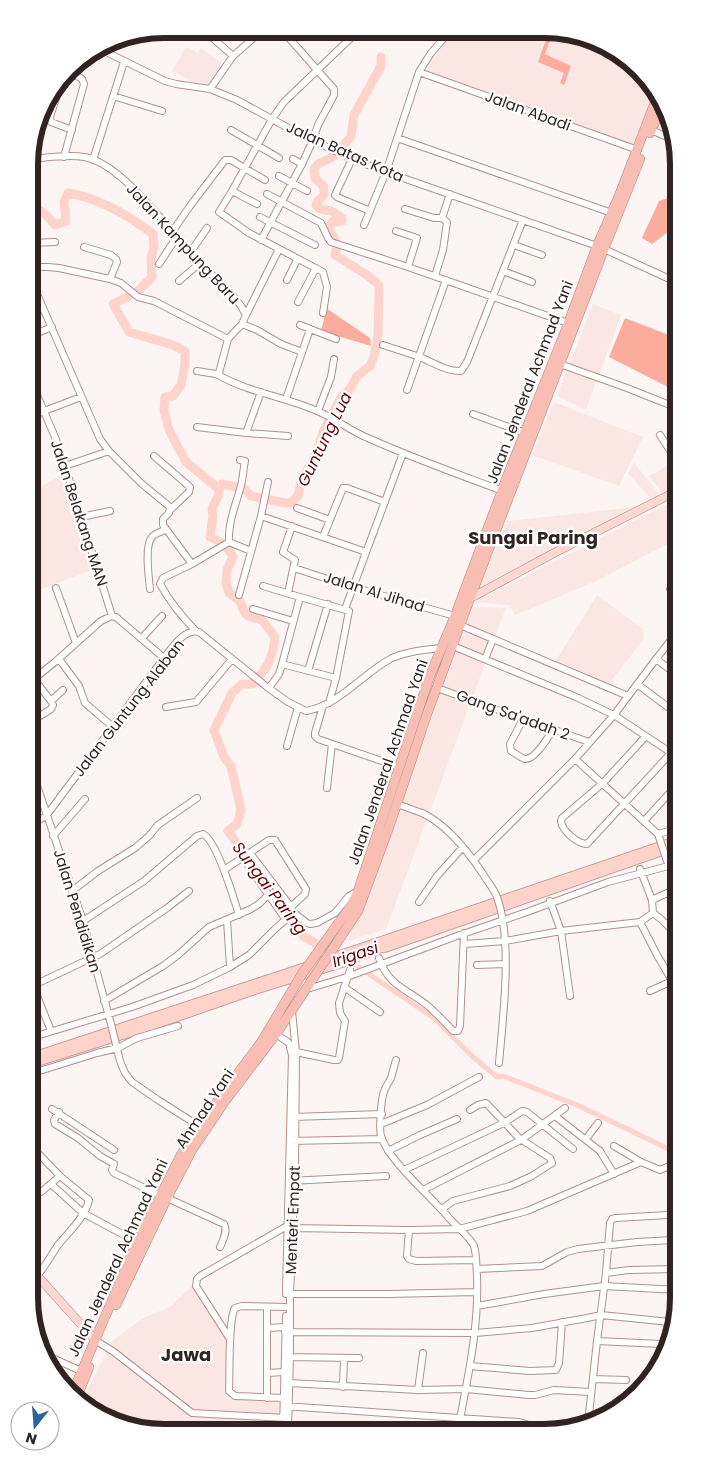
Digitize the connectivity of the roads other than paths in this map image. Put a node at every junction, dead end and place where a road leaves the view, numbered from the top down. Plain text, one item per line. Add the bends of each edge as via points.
1 (212, 38) edge
2 (254, 38) edge
3 (288, 38) edge
4 (351, 38) edge
5 (443, 38) edge
6 (105, 52) edge
7 (233, 56) junction
8 (124, 62) junction
9 (317, 71) junction
10 (419, 72) junction
11 (76, 74) edge
12 (210, 89) junction
13 (113, 96) junction
14 (56, 99) edge
15 (654, 105) edge
16 (162, 111) dead end
17 (659, 113) edge
18 (272, 119) junction
19 (72, 130) junction
20 (231, 130) dead end
21 (651, 130) junction
22 (666, 137) edge
23 (397, 138) junction
24 (313, 140) junction
25 (258, 146) junction
26 (638, 150) junction
27 (64, 157) junction
28 (279, 158) dead end
29 (38, 159) edge
30 (293, 159) dead end
31 (352, 159) junction
32 (93, 160) junction
33 (302, 164) junction
34 (245, 168) junction
35 (386, 172) junction
36 (279, 176) dead end
37 (265, 180) dead end
38 (292, 183) junction
39 (232, 191) junction
40 (307, 191) dead end
41 (267, 194) dead end
42 (450, 194) junction
43 (282, 203) junction
44 (257, 204) dead end
45 (405, 209) dead end
46 (370, 211) junction
47 (612, 213) junction
48 (260, 217) dead end
49 (442, 218) junction
50 (523, 220) junction
51 (271, 223) junction
52 (364, 225) dead end
53 (207, 228) dead end
54 (396, 231) dead end
55 (174, 235) junction
56 (261, 240) junction
57 (55, 242) dead end
58 (38, 243) edge
59 (315, 245) dead end
60 (514, 245) junction
61 (84, 247) dead end
62 (600, 248) junction
63 (279, 249) junction
64 (190, 253) junction
65 (542, 255) dead end
66 (297, 260) junction
67 (200, 263) junction
68 (159, 264) dead end
69 (38, 267) edge
70 (408, 267) junction
71 (316, 268) junction
72 (503, 271) junction
73 (435, 276) junction
74 (670, 279) edge
75 (110, 280) junction
76 (287, 280) dead end
77 (446, 280) junction
78 (179, 281) dead end
79 (532, 282) dead end
80 (38, 296) edge
81 (493, 296) junction
82 (298, 302) dead end
83 (579, 304) junction
84 (323, 313) dead end
85 (246, 316) junction
86 (568, 323) junction
87 (242, 324) junction
88 (300, 325) dead end
89 (52, 327) junction
90 (310, 329) junction
91 (38, 333) edge
92 (228, 339) junction
93 (336, 339) dead end
94 (383, 345) dead end
95 (302, 352) junction
96 (419, 357) junction
97 (334, 359) dead end
98 (560, 364) junction
99 (197, 371) dead end
100 (220, 376) junction
101 (407, 390) dead end
102 (261, 392) junction
103 (38, 397) edge
104 (81, 397) junction
105 (286, 399) junction
106 (670, 405) edge
107 (44, 411) junction
108 (318, 411) junction
109 (38, 413) edge
110 (473, 414) dead end
111 (197, 427) dead end
112 (246, 433) junction
113 (524, 433) junction
114 (660, 435) dead end
115 (288, 436) dead end
116 (670, 450) edge
117 (109, 451) junction
118 (403, 453) junction
119 (154, 456) dead end
120 (240, 460) dead end
121 (65, 466) junction
122 (268, 482) dead end
123 (503, 491) junction
124 (670, 495) edge
125 (385, 502) junction
126 (297, 508) dead end
127 (170, 510) junction
128 (110, 511) dead end
129 (261, 516) junction
130 (81, 517) junction
131 (330, 520) junction
132 (292, 526) junction
133 (492, 527) junction
134 (166, 530) junction
135 (323, 537) junction
136 (229, 542) junction
137 (487, 542) junction
138 (251, 551) junction
139 (366, 552) junction
140 (192, 564) junction
141 (294, 568) junction
142 (263, 586) dead end
143 (352, 587) junction
144 (56, 588) dead end
145 (150, 589) dead end
146 (288, 593) junction
147 (238, 595) dead end
148 (300, 597) junction
149 (470, 599) junction
150 (328, 604) junction
151 (253, 609) dead end
152 (344, 609) junction
153 (112, 616) junction
154 (162, 616) dead end
155 (455, 616) junction
156 (294, 621) junction
157 (460, 625) junction
158 (196, 631) junction
159 (142, 638) junction
160 (493, 639) junction
161 (76, 643) junction
162 (670, 643) edge
163 (453, 646) junction
164 (442, 648) junction
165 (164, 658) junction
166 (59, 659) junction
167 (485, 659) junction
168 (656, 659) junction
169 (232, 660) junction
170 (282, 664) junction
171 (670, 669) edge
172 (308, 671) junction
173 (38, 676) edge
174 (336, 678) junction
175 (637, 684) junction
176 (38, 686) edge
177 (269, 688) junction
178 (437, 688) junction
179 (63, 690) dead end
180 (424, 694) junction
181 (628, 696) junction
182 (433, 698) junction
183 (52, 701) junction
184 (326, 704) junction
185 (298, 707) junction
186 (166, 708) dead end
187 (670, 708) edge
188 (417, 712) junction
189 (426, 715) junction
190 (614, 715) junction
191 (38, 717) edge
192 (523, 719) junction
193 (113, 727) junction
194 (553, 730) junction
195 (645, 737) junction
196 (589, 742) junction
197 (332, 744) junction
198 (287, 746) dead end
199 (669, 751) edge
200 (575, 759) junction
201 (669, 759) edge
202 (399, 767) junction
203 (603, 783) junction
204 (327, 788) dead end
205 (669, 793) edge
206 (38, 794) edge
207 (197, 798) dead end
208 (85, 799) dead end
209 (397, 804) junction
210 (625, 804) junction
211 (46, 816) junction
212 (38, 821) edge
213 (644, 821) junction
214 (669, 831) edge
215 (659, 835) junction
216 (54, 836) junction
217 (463, 847) junction
218 (246, 856) junction
219 (667, 859) dead end
220 (474, 860) junction
221 (669, 865) edge
222 (224, 870) junction
223 (641, 870) junction
224 (72, 891) junction
225 (189, 891) dead end
226 (358, 891) junction
227 (669, 892) edge
228 (268, 894) junction
229 (652, 900) junction
230 (419, 902) dead end
231 (550, 902) junction
232 (653, 913) junction
233 (290, 914) junction
234 (239, 915) junction
235 (501, 917) junction
236 (227, 920) junction
237 (83, 921) junction
238 (640, 922) junction
239 (669, 928) edge
240 (561, 931) junction
241 (464, 933) junction
242 (505, 941) junction
243 (464, 944) junction
244 (93, 958) junction
245 (380, 961) junction
246 (505, 964) junction
247 (476, 965) dead end
248 (230, 967) junction
249 (350, 970) dead end
250 (669, 976) edge
251 (347, 977) junction
252 (312, 981) joint
253 (669, 982) edge
254 (38, 983) edge
255 (344, 987) junction
256 (307, 989) junction
257 (650, 991) dead end
258 (570, 996) dead end
259 (38, 998) edge
260 (104, 1001) junction
261 (292, 1011) junction
262 (380, 1012) dead end
263 (108, 1014) junction
264 (178, 1026) dead end
265 (51, 1031) junction
266 (276, 1034) junction
267 (38, 1035) edge
268 (117, 1046) junction
269 (294, 1050) junction
270 (396, 1060) dead end
271 (500, 1063) dead end
272 (38, 1071) edge
273 (242, 1074) junction
274 (479, 1077) dead end
275 (233, 1085) junction
276 (565, 1108) dead end
277 (52, 1109) dead end
278 (470, 1110) dead end
279 (59, 1112) junction
280 (382, 1114) junction
281 (555, 1116) junction
282 (293, 1117) junction
283 (458, 1119) dead end
284 (504, 1123) junction
285 (598, 1123) dead end
286 (381, 1124) junction
287 (542, 1125) junction
288 (199, 1126) junction
289 (382, 1139) junction
290 (586, 1139) junction
291 (521, 1140) junction
292 (293, 1145) junction
293 (614, 1146) dead end
294 (574, 1149) dead end
295 (114, 1150) dead end
296 (388, 1151) junction
297 (38, 1153) edge
298 (641, 1162) junction
299 (669, 1166) edge
300 (404, 1170) junction
301 (614, 1174) junction
302 (60, 1176) junction
303 (386, 1176) dead end
304 (292, 1181) junction
305 (51, 1184) junction
306 (422, 1190) junction
307 (38, 1192) edge
308 (163, 1196) junction
309 (442, 1209) junction
310 (83, 1213) junction
311 (668, 1215) dead end
312 (290, 1227) junction
313 (459, 1229) junction
314 (409, 1230) junction
315 (669, 1240) edge
316 (137, 1242) junction
317 (609, 1246) junction
318 (220, 1247) dead end
319 (476, 1260) junction
320 (476, 1269) junction
321 (669, 1269) edge
322 (38, 1272) edge
323 (606, 1273) junction
324 (38, 1279) edge
325 (604, 1286) junction
326 (669, 1290) edge
327 (478, 1292) junction
328 (288, 1294) junction
329 (267, 1306) junction
330 (477, 1306) junction
331 (286, 1307) junction
332 (601, 1315) junction
333 (667, 1320) edge
334 (562, 1322) junction
335 (268, 1328) junction
336 (286, 1330) junction
337 (475, 1333) junction
338 (230, 1339) junction
339 (97, 1341) junction
340 (597, 1341) junction
341 (659, 1347) edge
342 (423, 1353) dead end
343 (287, 1357) junction
344 (344, 1358) junction
345 (359, 1358) dead end
346 (53, 1359) edge
347 (470, 1366) junction
348 (81, 1372) junction
349 (284, 1372) junction
350 (267, 1373) junction
351 (593, 1379) junction
352 (626, 1380) dead end
353 (289, 1383) junction
354 (75, 1386) edge
355 (343, 1387) junction
356 (466, 1388) junction
357 (80, 1390) edge
358 (418, 1390) junction
359 (591, 1392) junction
360 (267, 1398) junction
361 (285, 1403) junction
362 (589, 1415) edge
363 (285, 1417) junction
364 (460, 1419) junction
365 (284, 1423) edge
366 (286, 1423) edge
367 (459, 1423) edge
368 (522, 1423) edge

1 - 7 street
2 - 7 street
3 - 9 street
4 - 9 street
5 - 10 street
6 - 8 street, Jalan Batas Kota
7 - 12 street
8 - 12 street, Jalan Batas Kota via 165,81
8 - 13 street
9 - 18 street via 284,102
9 - 24 street via 334,88 334,95
10 - 23 street
10 - 26 street, Jalan Abadi
11 - 19 street via 84,82
12 - 18 street, Jalan Batas Kota
13 - 16 street
13 - 32 street
14 - 19 street via 50,122
15 - 26 highway, Jalan Jenderal Achmad Yani
17 - 21 highway, Jalan Jenderal Achmad Yani
18 - 24 street, Jalan Batas Kota
18 - 25 street
19 - 27 street
20 - 25 street
21 - 22 street
21 - 62 highway, Jalan Jenderal Achmad Yani
23 - 35 street
23 - 47 street
24 - 31 street, Jalan Batas Kota
24 - 33 street
25 - 28 street
25 - 34 street
26 - 47 highway, Jalan Jenderal Achmad Yani
27 - 29 street, Jalan Kampung Baru
27 - 32 street, Jalan Kampung Baru
30 - 33 street
31 - 35 street, Jalan Batas Kota
31 - 46 street via 335,196
32 - 55 street, Jalan Kampung Baru via 110,169 131,187
33 - 38 street
34 - 37 street
34 - 39 street
34 - 55 street via 231,160 223,162
35 - 42 street, Jalan Batas Kota
35 - 46 street
36 - 38 street
38 - 40 street
38 - 43 street
39 - 44 street
39 - 56 street via 219,212
41 - 43 street
42 - 49 street
42 - 50 street, Jalan Batas Kota
43 - 51 street
43 - 70 street via 316,218 322,223 329,240
45 - 49 street
46 - 52 street
47 - 62 highway, Jalan Jenderal Achmad Yani
48 - 51 street
49 - 73 street via 447,224
50 - 60 street
50 - 62 street, Jalan Batas Kota
51 - 56 street
51 - 59 street
53 - 64 street
54 - 70 street via 417,238
55 - 64 street, Jalan Kampung Baru
55 - 68 street
56 - 63 street
57 - 58 street
60 - 65 street
60 - 72 street
61 - 75 street via 116,259
62 - 74 street, Jalan Batas Kota
62 - 83 highway, Jalan Jenderal Achmad Yani
63 - 66 street
63 - 85 street
64 - 67 street, Jalan Kampung Baru
66 - 71 street
66 - 76 street
67 - 78 street
67 - 85 street, Jalan Kampung Baru via 234,297
69 - 75 street
70 - 73 street
71 - 82 street
71 - 84 street via 324,273 327,284
72 - 79 street
72 - 81 street
73 - 77 street
75 - 92 street via 121,283 138,298 154,301
77 - 81 street
77 - 96 street
80 - 89 street
81 - 86 street
81 - 96 street via 467,362 460,371
83 - 86 highway, Jalan Jenderal Achmad Yani
83 - 98 highway, Jalan Jenderal Achmad Yani
85 - 87 street, Jalan Kampung Baru
86 - 113 highway, Jalan Jenderal Achmad Yani
87 - 92 street, Jalan Kampung Baru
87 - 95 street
88 - 90 street
89 - 91 street
89 - 104 street
90 - 93 street
90 - 95 street
92 - 100 street, Jalan Kampung Baru
94 - 96 street
95 - 105 street
96 - 101 street
97 - 108 street
98 - 106 street
98 - 133 highway, Jalan Jenderal Achmad Yani
99 - 100 street
100 - 102 street
102 - 105 street
102 - 112 street
103 - 107 street, Jalan Belakang MAN
104 - 107 street
104 - 117 street
105 - 108 street
107 - 109 street
107 - 121 street, Jalan Belakang MAN
108 - 118 street via 357,434
110 - 113 street
111 - 112 street
112 - 115 street
113 - 123 highway, Jalan Jenderal Achmad Yani
114 - 116 street
117 - 121 street
117 - 127 street via 168,504
118 - 123 street
118 - 125 street
119 - 127 street via 190,487 189,492
120 - 136 street via 245,461 228,533
121 - 130 street, Jalan Belakang MAN
122 - 129 street
123 - 133 highway, Jalan Jenderal Achmad Yani
124 - 149 main road
125 - 131 street via 345,488
125 - 139 street
126 - 131 street
127 - 134 street via 163,519
128 - 130 street
129 - 132 street
129 - 138 street
130 - 153 street, Jalan Belakang MAN
131 - 135 street
132 - 135 street
132 - 141 street via 284,552 294,559
133 - 137 highway, Jalan Jenderal Achmad Yani
134 - 140 street
134 - 145 street via 150,539
135 - 139 street
136 - 138 street
136 - 140 street
137 - 149 highway, Jalan Jenderal Achmad Yani
137 - 155 highway, Jalan Jenderal Achmad Yani
138 - 147 street
139 - 143 street
140 - 158 street via 163,578 160,584 166,596
141 - 143 street, Jalan Al Jihad
141 - 146 street
142 - 146 street
143 - 152 street
143 - 155 street, Jalan Al Jihad
144 - 161 street
146 - 148 street
148 - 150 street
148 - 156 street
149 - 157 highway, Jalan Jenderal Achmad Yani
150 - 152 street
150 - 172 street
151 - 156 street
152 - 174 street via 349,612
153 - 159 street
153 - 161 street via 101,621
154 - 159 street
155 - 164 highway, Jalan Jenderal Achmad Yani
156 - 170 street
157 - 160 street
157 - 163 highway, Jalan Jenderal Achmad Yani
158 - 165 street, Jalan Guntung Alaban via 184,636
158 - 169 street, Jalan Guntung Alaban
159 - 165 street
160 - 167 street
160 - 181 street
161 - 166 street
162 - 168 street
163 - 167 street
163 - 178 highway, Jalan Jenderal Achmad Yani
164 - 180 highway, Jalan Jenderal Achmad Yani
164 - 184 street via 393,658
165 - 193 street, Jalan Guntung Alaban
166 - 173 street
166 - 193 street via 80,686 85,703
167 - 190 street
168 - 171 street
168 - 175 street
169 - 177 street, Jalan Guntung Alaban
169 - 186 street via 199,700
170 - 172 street
170 - 177 street
172 - 174 street
174 - 184 street
175 - 181 street
175 - 187 street
176 - 183 street
177 - 185 street, Jalan Guntung Alaban
178 - 182 highway, Jalan Jenderal Achmad Yani
178 - 192 street, Gang Sa'adah 2
179 - 183 street
180 - 182 highway
180 - 188 highway, Jalan Jenderal Achmad Yani
181 - 190 street
182 - 189 highway, Jalan Jenderal Achmad Yani
183 - 191 street via 51,709
184 - 185 street via 306,710
184 - 197 street via 315,736
185 - 198 street
188 - 189 highway
188 - 202 highway, Jalan Jenderal Achmad Yani
189 - 209 highway, Jalan Jenderal Achmad Yani
190 - 195 street
190 - 196 street
192 - 194 street, Gang Sa'adah 2
192 - 194 street via 510,747 525,759 538,751
193 - 211 street, Jalan Guntung Alaban
194 - 196 street, Gang Sa'adah 2
195 - 199 street
195 - 203 street
196 - 200 street
197 - 202 street
197 - 204 street
200 - 203 street
200 - 220 street
201 - 210 street
202 - 226 highway, Jalan Jenderal Achmad Yani
203 - 210 street
203 - 210 street via 562,818 562,828 587,844
205 - 213 street
206 - 211 street, Jalan Pendidikan
207 - 224 street via 158,825 135,848
208 - 216 street
209 - 217 street via 434,821
209 - 252 highway, Jalan Jenderal Achmad Yani via 362,902
210 - 213 street
211 - 212 street, Jalan Guntung Alaban
211 - 216 street, Jalan Pendidikan
213 - 215 street
214 - 215 street
215 - 219 street
216 - 224 street, Jalan Pendidikan
217 - 220 street
217 - 230 street
218 - 222 street
218 - 228 street
218 - 233 street
218 - 233 street via 269,840 277,842 306,888
220 - 235 street via 497,896
221 - 223 street
222 - 234 street
222 - 237 street via 208,838 200,834 144,881
223 - 229 street
223 - 231 street
224 - 237 street, Jalan Pendidikan
225 - 244 street
226 - 233 street via 347,898 336,913 317,923 310,924
226 - 273 highway, Jalan Jenderal Achmad Yani via 351,906 302,974
227 - 229 street
228 - 233 street
228 - 234 street via 259,904
229 - 232 street
231 - 235 street
231 - 240 street
232 - 238 street
232 - 239 street
233 - 248 street via 249,955
234 - 236 street
235 - 241 street
235 - 242 street
236 - 248 street
236 - 260 street via 209,927 163,966
237 - 244 street, Jalan Pendidikan
238 - 240 street
238 - 250 street
240 - 242 street
240 - 258 street
241 - 243 street
241 - 245 street
242 - 243 street
242 - 246 street
243 - 245 street via 460,1026 456,1032 429,1007 391,980
244 - 254 street
244 - 260 street, Jalan Pendidikan
245 - 251 street
246 - 247 street
246 - 271 street
248 - 263 street via 193,985
249 - 251 street
251 - 255 street
251 - 256 street
252 - 256 highway, Ahmad Yani
253 - 257 street
255 - 262 street
255 - 269 street via 339,1003 345,1021 338,1060
256 - 261 highway, Ahmad Yani
259 - 265 street
260 - 263 street, Jalan Pendidikan
261 - 266 highway, Ahmad Yani
261 - 269 street, Menteri Empat
263 - 265 street
263 - 268 street, Jalan Pendidikan
264 - 268 street
265 - 267 street
266 - 269 street
266 - 273 highway, Ahmad Yani
268 - 272 street
268 - 288 street, Jalan Pendidikan via 125,1074 132,1082
269 - 282 street, Menteri Empat
270 - 280 street via 383,1094
273 - 275 highway, Ahmad Yani
274 - 286 street
275 - 288 highway, Jalan Jenderal Achmad Yani
275 - 308 highway, Ahmad Yani
276 - 281 street
277 - 279 street
278 - 284 street via 486,1104
279 - 295 street
279 - 308 street via 55,1124 114,1164 114,1172
280 - 282 street
280 - 286 street
281 - 287 street
281 - 290 street
282 - 292 street, Menteri Empat
283 - 296 street
284 - 287 street via 524,1111
284 - 291 street
284 - 300 street
285 - 290 street
286 - 289 street
287 - 291 street
287 - 294 street
288 - 308 highway, Jalan Jenderal Achmad Yani via 181,1155
289 - 292 street
289 - 296 street
290 - 301 street via 600,1151
291 - 306 street
291 - 309 street via 550,1158 552,1164 510,1186 453,1201
292 - 304 street, Menteri Empat
293 - 298 street
296 - 300 street
297 - 302 street
298 - 299 street via 660,1170
298 - 301 street
300 - 306 street
301 - 313 street via 526,1211
302 - 305 street
302 - 310 street via 88,1198
303 - 304 street
304 - 312 street, Menteri Empat
305 - 307 street
305 - 310 street
306 - 309 street
308 - 316 highway, Jalan Jenderal Achmad Yani
308 - 318 street via 224,1224 226,1228
308 - 339 highway, Ahmad Yani
309 - 313 street
310 - 316 street
310 - 322 street
311 - 317 street via 612,1219
312 - 314 street
312 - 328 street, Menteri Empat
312 - 338 street via 197,1280 196,1286
313 - 314 street
313 - 319 street via 470,1239
314 - 319 street via 409,1259
315 - 317 street
316 - 339 highway, Jalan Jenderal Achmad Yani
317 - 320 street via 567,1252 542,1266
317 - 323 street
319 - 320 street
320 - 327 street
321 - 323 street
323 - 325 street
324 - 339 main road
325 - 326 street
325 - 330 street
325 - 332 street
327 - 328 street
327 - 330 street
328 - 331 street, Menteri Empat
328 - 336 street, Menteri Empat
329 - 331 street
329 - 335 street
329 - 338 street via 235,1308
330 - 337 street
331 - 336 street, Menteri Empat
332 - 333 street
332 - 334 street
332 - 340 street
334 - 337 street
334 - 347 street via 556,1370
335 - 336 street
335 - 350 street
336 - 337 street
336 - 343 street, Menteri Empat
337 - 347 street
338 - 360 street via 229,1391 235,1396
339 - 348 highway, Jalan Jenderal Achmad Yani
339 - 357 highway, Ahmad Yani
339 - 363 street via 192,1413
340 - 341 street
340 - 351 street
342 - 358 street
343 - 344 street
343 - 349 street, Menteri Empat
343 - 353 street, Menteri Empat
344 - 345 street
344 - 355 street
346 - 348 street
347 - 356 street
348 - 354 highway, Jalan Jenderal Achmad Yani
349 - 350 street
349 - 361 street, Menteri Empat
350 - 360 street
351 - 352 street
351 - 359 street
353 - 355 street
353 - 361 street, Menteri Empat
355 - 358 street
356 - 358 street
356 - 359 street via 535,1395 554,1390
356 - 364 street
359 - 362 street
360 - 361 street
361 - 363 street, Menteri Empat
361 - 364 street
363 - 365 street, Menteri Empat
363 - 366 street, Menteri Empat
364 - 367 street
364 - 368 street

